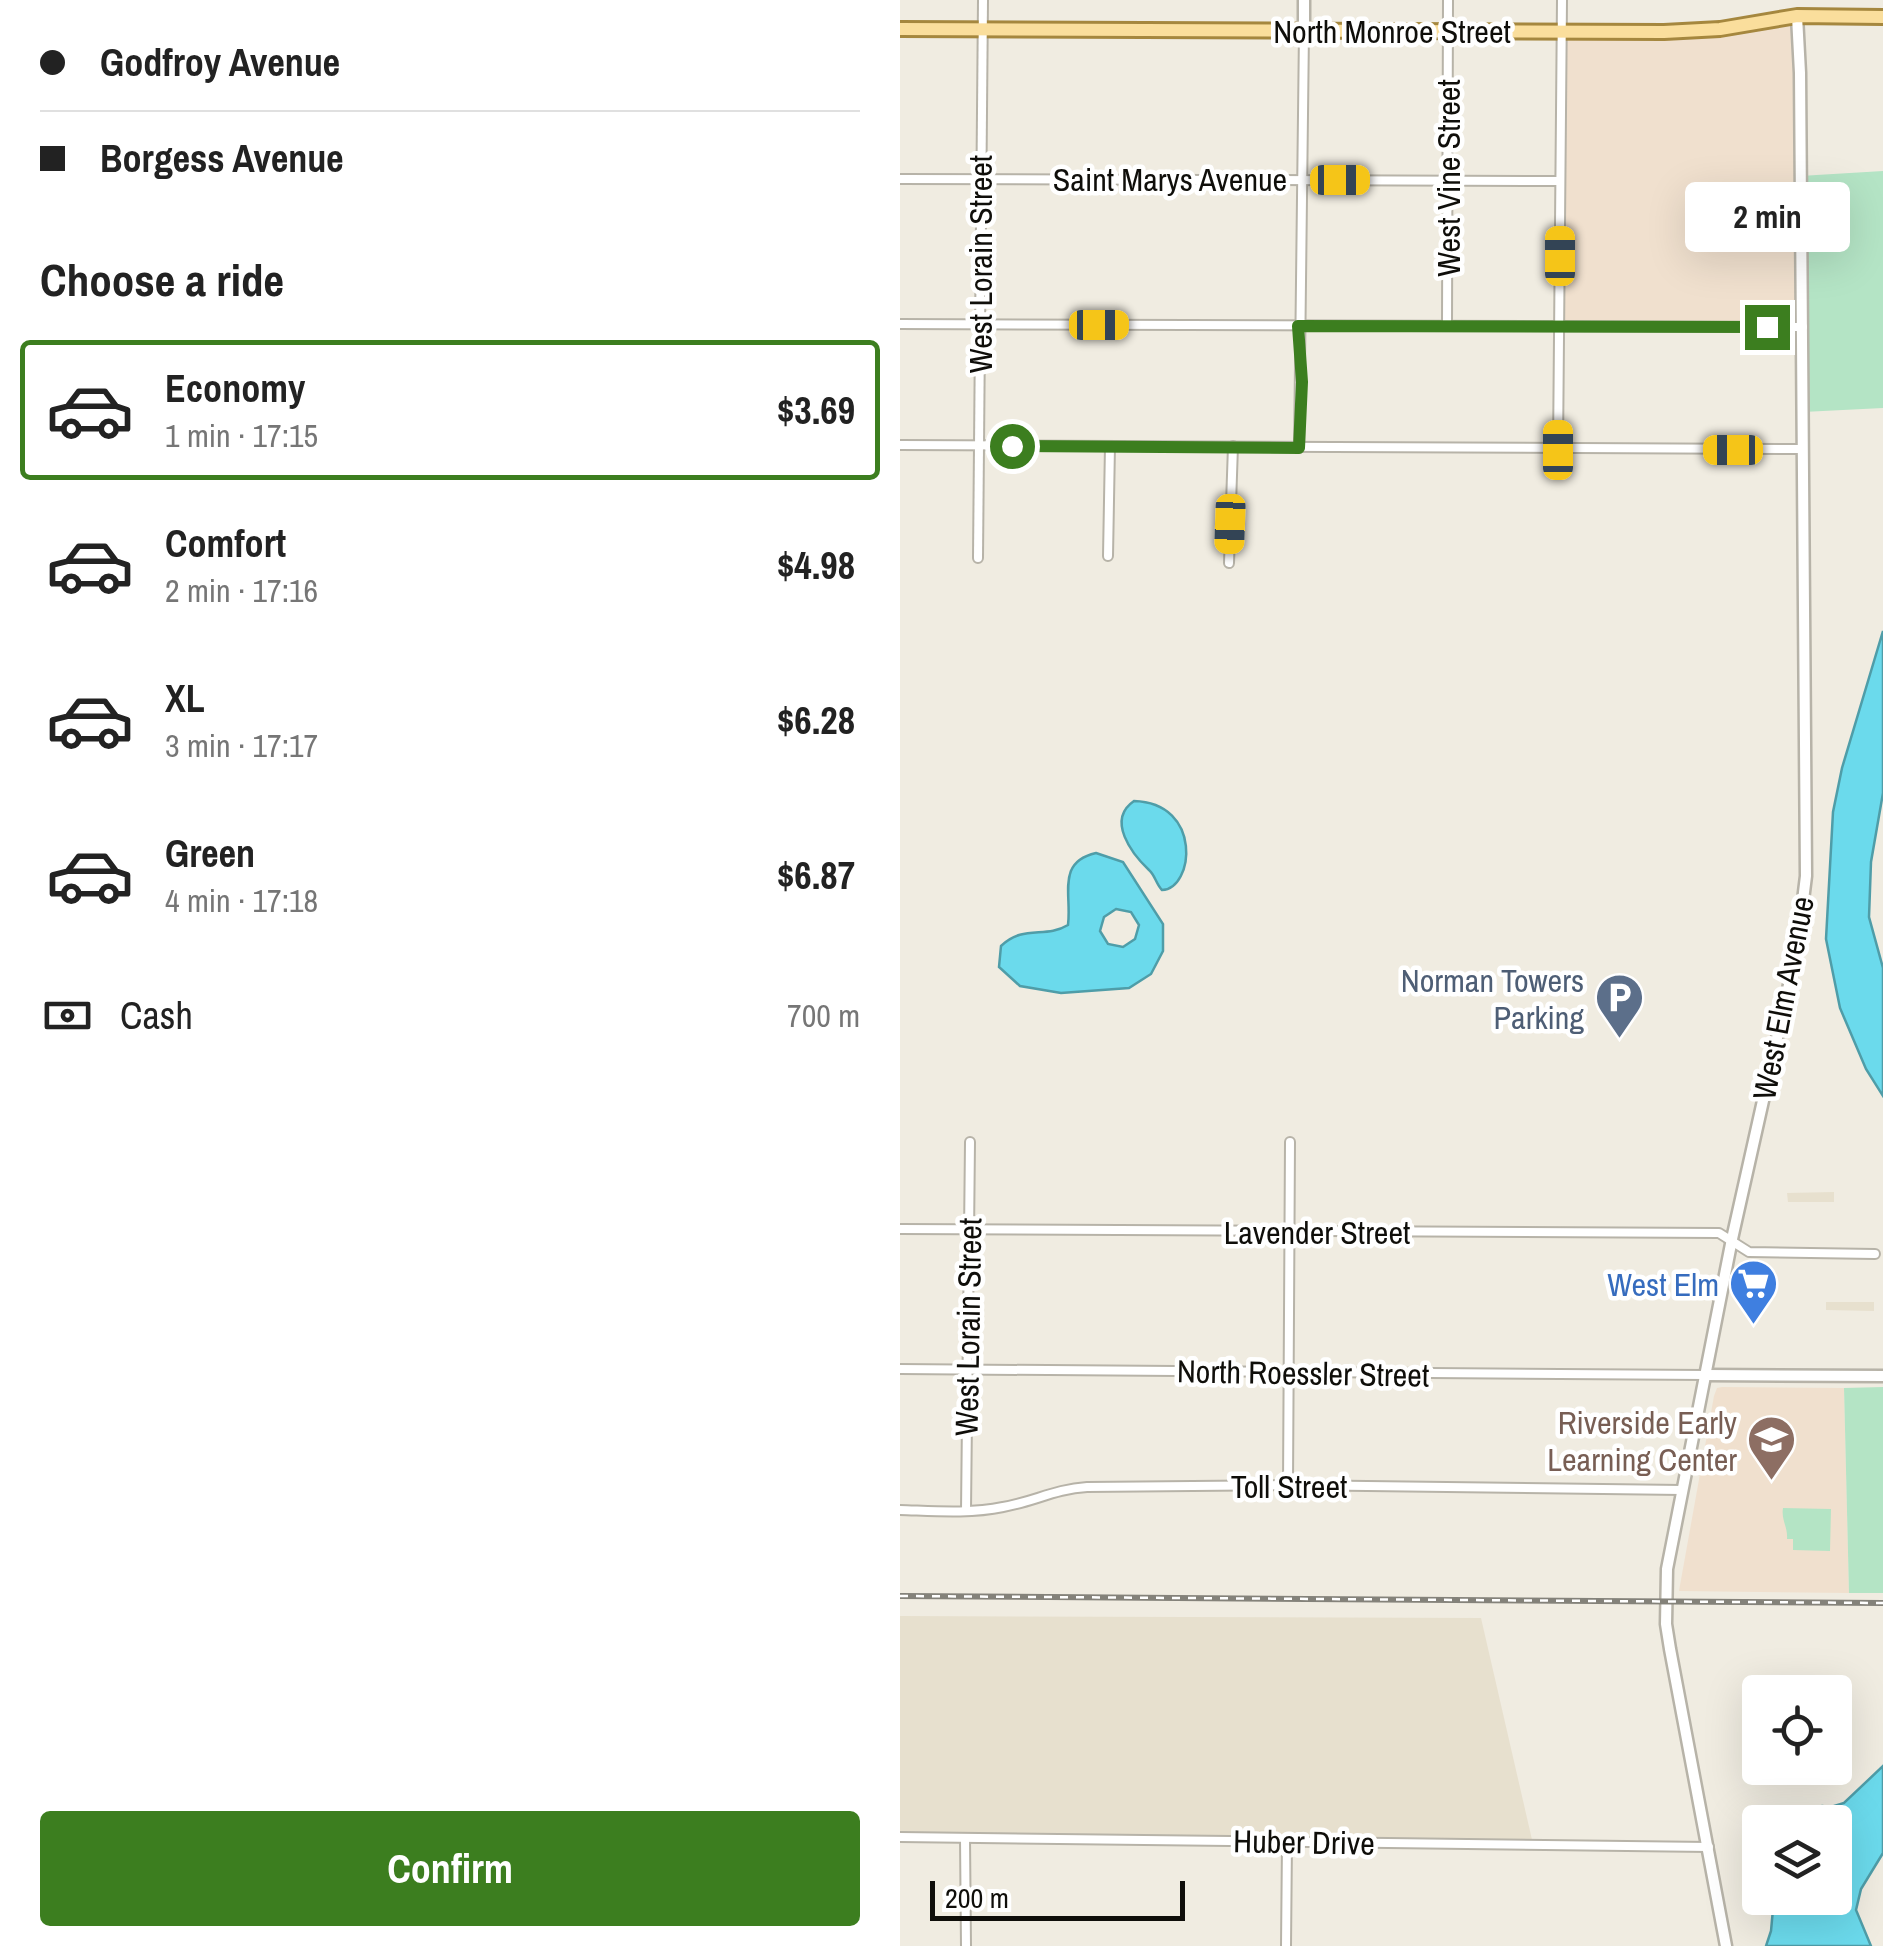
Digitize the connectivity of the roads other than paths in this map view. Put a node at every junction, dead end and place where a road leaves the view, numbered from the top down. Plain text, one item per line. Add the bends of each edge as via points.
1 (983, 0) edge
2 (1304, 0) edge
3 (1448, 0) edge
4 (1562, 0) edge
5 (1797, 16) junction
6 (1883, 17) edge
7 (900, 28) edge
8 (983, 30) junction
9 (1304, 30) junction
10 (1448, 31) junction
11 (1562, 32) junction
12 (900, 178) edge
13 (1302, 179) junction
14 (980, 180) junction
15 (1448, 180) junction
16 (1560, 182) junction
17 (900, 324) edge
18 (1448, 324) junction
19 (980, 325) junction
20 (1298, 326) junction
21 (1559, 326) junction
22 (1802, 327) junction
23 (900, 445) edge
24 (979, 445) junction
25 (1110, 446) junction
26 (1233, 446) junction
27 (1299, 448) junction
28 (1803, 449) junction
29 (1558, 450) junction
30 (1108, 556) dead end
31 (978, 558) dead end
32 (1229, 562) dead end
33 (970, 1142) dead end
34 (1290, 1142) dead end
35 (970, 1228) junction
36 (900, 1229) edge
37 (1288, 1233) junction
38 (1732, 1239) junction
39 (1875, 1254) dead end
40 (967, 1368) junction
41 (900, 1369) edge
42 (1286, 1373) junction
43 (1706, 1375) junction
44 (1883, 1376) edge
45 (1288, 1485) junction
46 (1682, 1490) junction
47 (900, 1510) edge
48 (966, 1511) junction
49 (900, 1837) edge
50 (965, 1838) junction
51 (1287, 1842) junction
52 (1709, 1847) junction
53 (966, 1946) edge
54 (1286, 1946) edge
55 (1726, 1946) edge

1 - 8 street, West Lorain Street
2 - 9 street
3 - 10 street, West Vine Street
4 - 11 street
5 - 6 main road, North Monroe Street
5 - 11 main road, North Monroe Street via 1694,32
5 - 22 street, West Elm Avenue
7 - 8 main road, North Monroe Street
8 - 9 main road, North Monroe Street
8 - 14 street, West Lorain Street
9 - 10 main road, North Monroe Street
9 - 13 street
10 - 11 main road, North Monroe Street
10 - 15 street, West Vine Street
11 - 16 street
12 - 14 street, Saint Marys Avenue
13 - 14 street, Saint Marys Avenue
13 - 15 street, Saint Marys Avenue
13 - 20 street
14 - 19 street, West Lorain Street
15 - 16 street, Saint Marys Avenue
15 - 18 street, West Vine Street
16 - 21 street
17 - 19 street
18 - 20 street
18 - 21 street
19 - 20 street
19 - 24 street, West Lorain Street
20 - 27 street
21 - 22 street
21 - 29 street
22 - 28 street, West Elm Avenue
23 - 24 street
24 - 25 street
24 - 31 street, West Lorain Street
25 - 26 street
25 - 30 street
26 - 27 street
26 - 32 street
27 - 29 street
28 - 29 street
28 - 38 street, West Elm Avenue via 1806,876 1798,949
33 - 35 street, West Lorain Street
34 - 37 street
35 - 36 street, Lavender Street
35 - 37 street, Lavender Street
35 - 40 street, West Lorain Street
37 - 38 street, Lavender Street
37 - 42 street
38 - 39 street, Lavender Street via 1743,1250 1764,1254
38 - 43 street, West Elm Avenue
40 - 41 street, North Roessler Street
40 - 42 street, North Roessler Street
40 - 48 street, West Lorain Street
42 - 43 street, North Roessler Street
42 - 45 street
43 - 44 street
43 - 46 street, West Elm Avenue
45 - 46 street, Toll Street
45 - 48 street, Toll Street via 1061,1488 1010,1506
46 - 52 street, West Elm Avenue via 1667,1568 1666,1624
47 - 48 street, Toll Street
49 - 50 street, Huber Drive
50 - 51 street, Huber Drive
50 - 53 street
51 - 52 street, Huber Drive
51 - 54 street
52 - 55 street, West Elm Avenue

